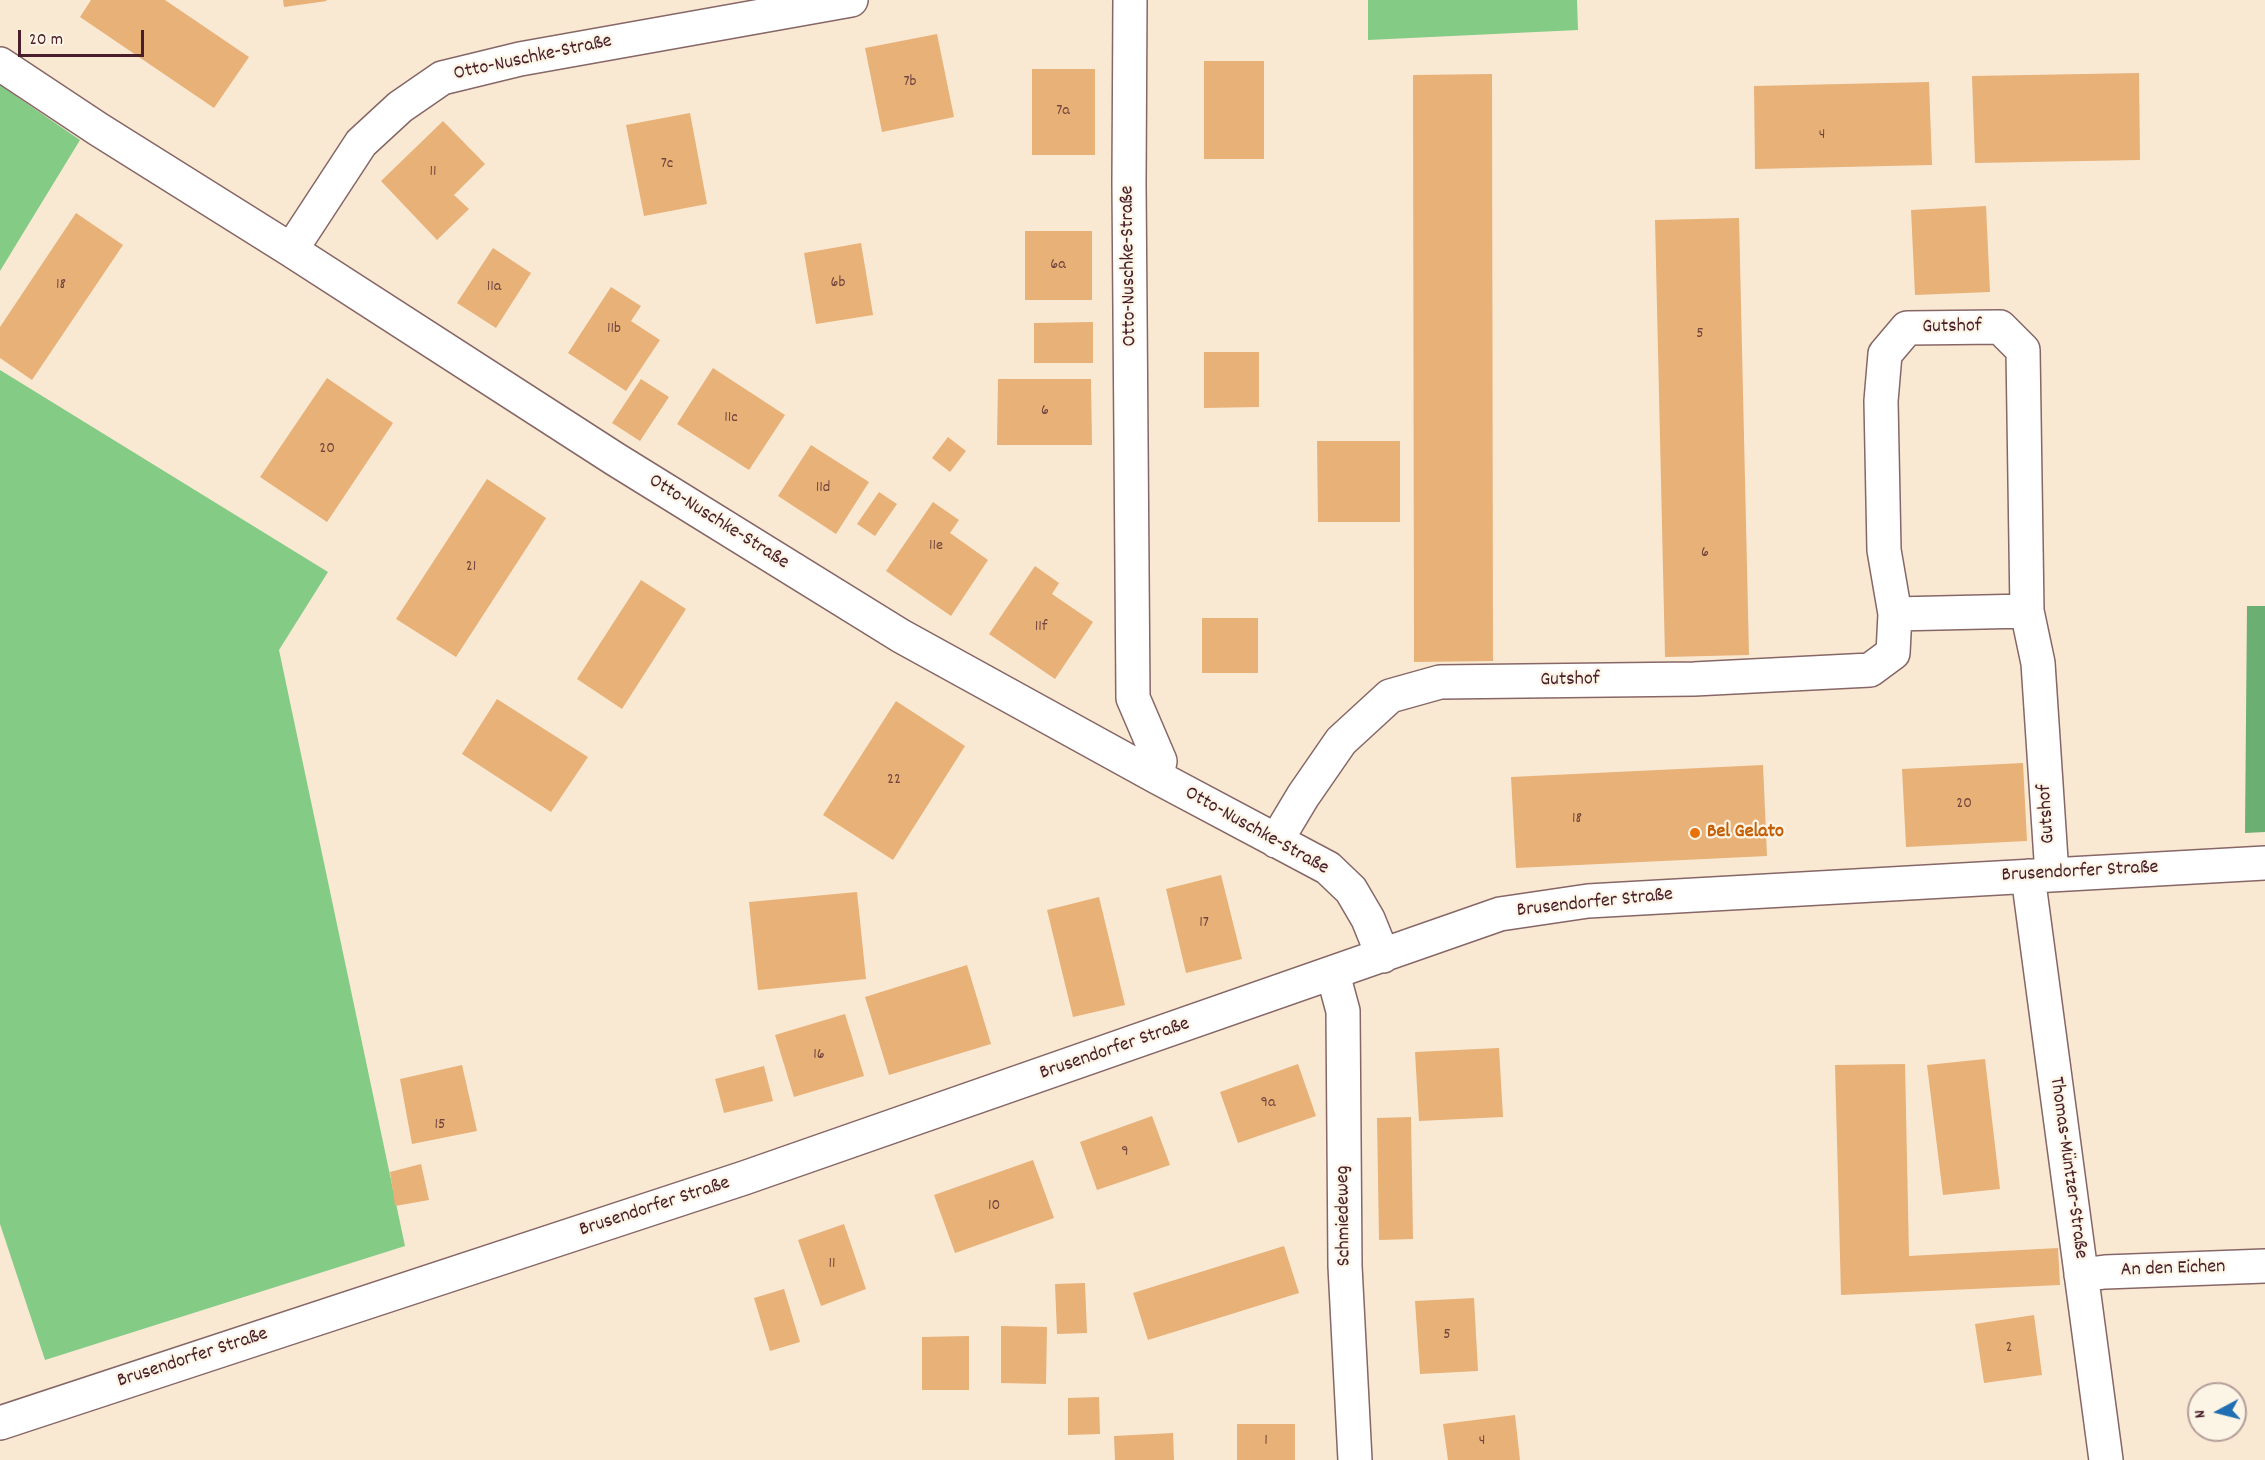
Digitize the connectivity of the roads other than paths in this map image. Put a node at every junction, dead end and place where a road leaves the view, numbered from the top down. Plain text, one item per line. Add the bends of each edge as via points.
1 (851, 0) edge
2 (1130, 0) edge
3 (0, 64) edge
4 (291, 250) junction
5 (2027, 610) junction
6 (1895, 614) junction
7 (1157, 777) junction
8 (1276, 841) junction
9 (2265, 863) edge
10 (2040, 876) junction
11 (1383, 956) junction
12 (1333, 974) junction
13 (2265, 1266) edge
14 (2082, 1275) junction
15 (0, 1423) edge
16 (1355, 1460) edge
17 (2106, 1460) edge

1 - 4 street, Otto-Nuschke-Straße via 520,59 442,78 400,107 362,143
2 - 7 street, Otto-Nuschke-Straße via 1133,698 1160,761
3 - 4 street, Otto-Nuschke-Straße
4 - 7 street, Otto-Nuschke-Straße via 615,459 901,636
5 - 6 street
5 - 6 street, Gutshof via 2023,350 2000,327 1907,328 1885,354 1881,401 1884,550
5 - 10 street, Gutshof via 2038,663
6 - 8 street, Gutshof via 1893,653 1870,670 1694,680 1440,682 1390,696 1341,741
7 - 8 street, Otto-Nuschke-Straße
8 - 11 street, Otto-Nuschke-Straße via 1328,868 1351,891
9 - 10 street, Brusendorfer Straße
10 - 11 street, Brusendorfer Straße via 1588,901 1500,914
10 - 14 street, Thomas-Müntzer-Straße
11 - 12 street, Brusendorfer Straße
12 - 15 street, Brusendorfer Straße via 744,1178
12 - 16 street, Schmiedeweg via 1343,1011 1345,1266
13 - 14 street, An den Eichen
14 - 17 street, Thomas-Müntzer-Straße

